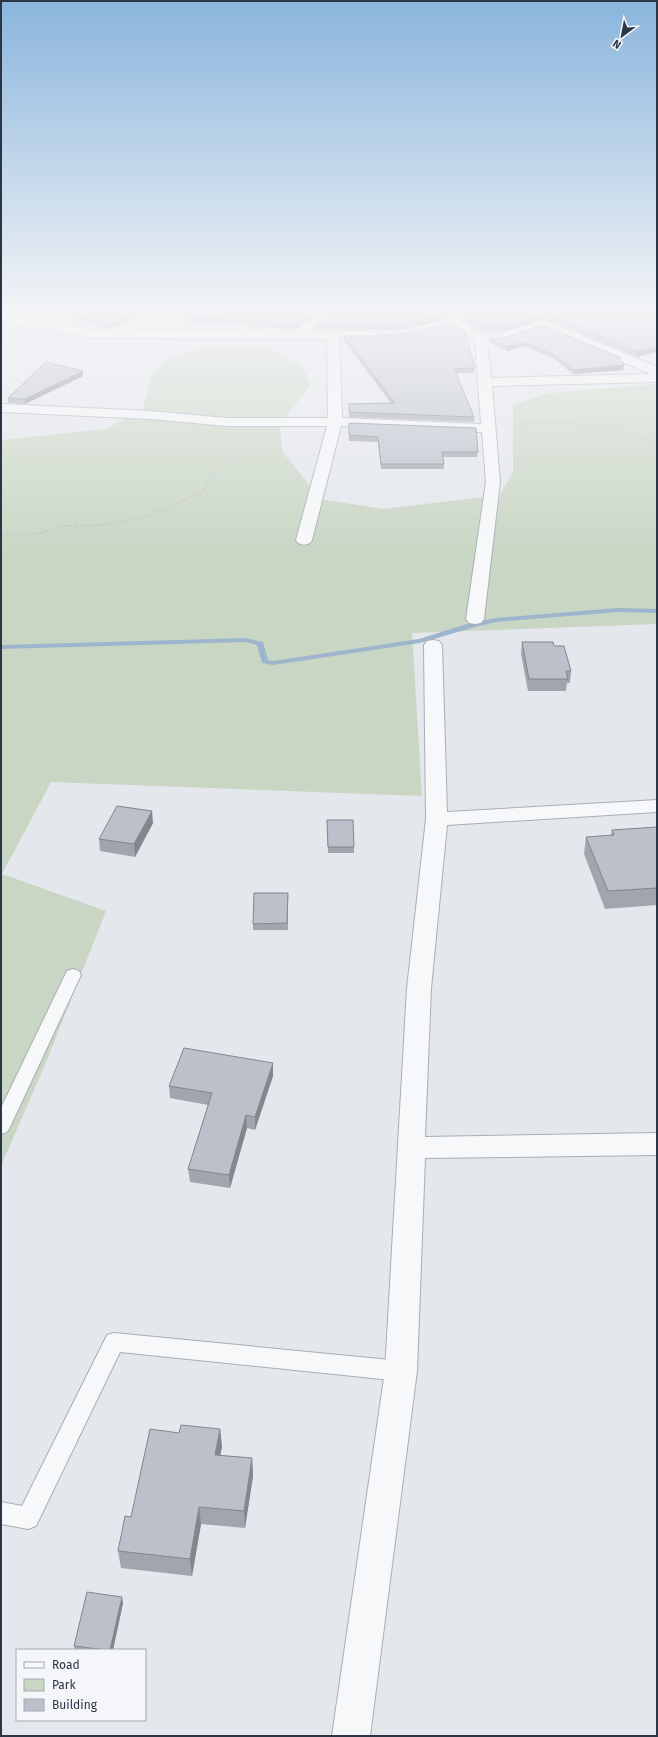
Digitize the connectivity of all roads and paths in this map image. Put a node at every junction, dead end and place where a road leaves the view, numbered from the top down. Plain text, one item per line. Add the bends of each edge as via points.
1 (334, 392) edge
2 (486, 392) edge
3 (1, 408) edge
4 (264, 422) junction
5 (335, 422) junction
6 (489, 428) junction
7 (657, 444) edge
8 (1, 536) edge
9 (304, 540) dead end
10 (475, 619) dead end
11 (433, 644) dead end
12 (657, 806) edge
13 (437, 819) junction
14 (73, 975) dead end
15 (1, 1127) edge
16 (657, 1144) edge
17 (412, 1148) junction
18 (401, 1371) junction
19 (1, 1513) edge
20 (351, 1736) edge

1 - 5 street
2 - 6 street
3 - 4 street via 150,415 226,422
4 - 5 street
4 - 8 path via 243,441 201,492 150,516 101,524 64,526 40,533
5 - 6 street
5 - 9 street
6 - 7 path via 534,421 586,424
6 - 10 street via 493,482
11 - 13 street
12 - 13 street
13 - 17 street via 419,988
14 - 15 lane
16 - 17 street
17 - 18 street
18 - 19 lane via 114,1342 28,1518
18 - 20 street

